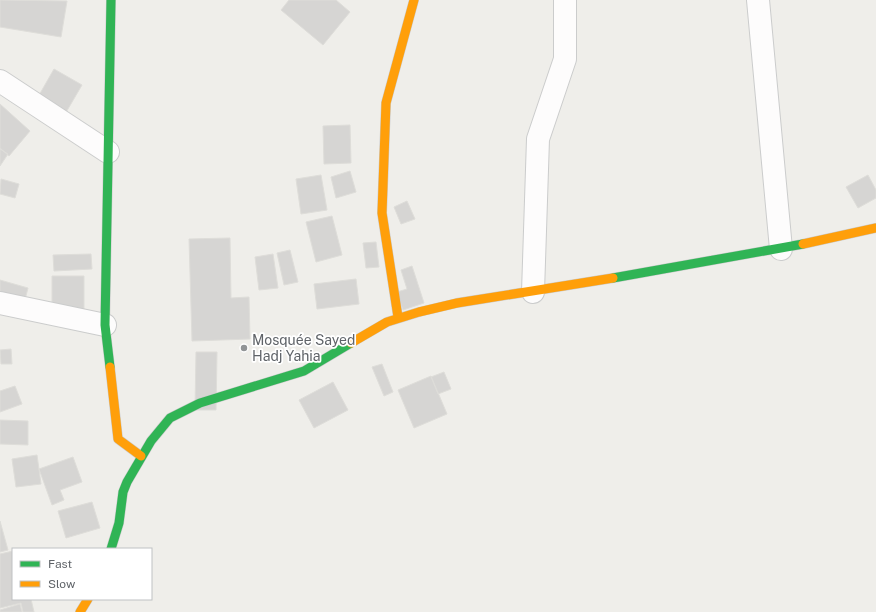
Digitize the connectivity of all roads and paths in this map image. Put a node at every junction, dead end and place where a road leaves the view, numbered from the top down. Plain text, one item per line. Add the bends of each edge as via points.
1 (111, 0) edge
2 (414, 0) edge
3 (566, 0) edge
4 (758, 0) edge
5 (0, 81) edge
6 (108, 152) junction
7 (876, 228) edge
8 (781, 249) junction
9 (533, 292) junction
10 (0, 303) edge
11 (398, 318) junction
12 (104, 325) junction
13 (141, 456) junction
14 (111, 548) edge
15 (87, 600) edge
16 (80, 612) edge

1 - 6 street
2 - 11 street via 386,103 382,213
3 - 9 street via 565,58 538,139
4 - 8 street
5 - 6 street
6 - 12 street
7 - 8 street
8 - 9 street
9 - 11 street via 438,306
10 - 12 street
11 - 13 street via 375,328 348,347 305,371 202,402 169,419
12 - 13 street via 118,438
13 - 14 street via 124,490 121,517
15 - 16 street

